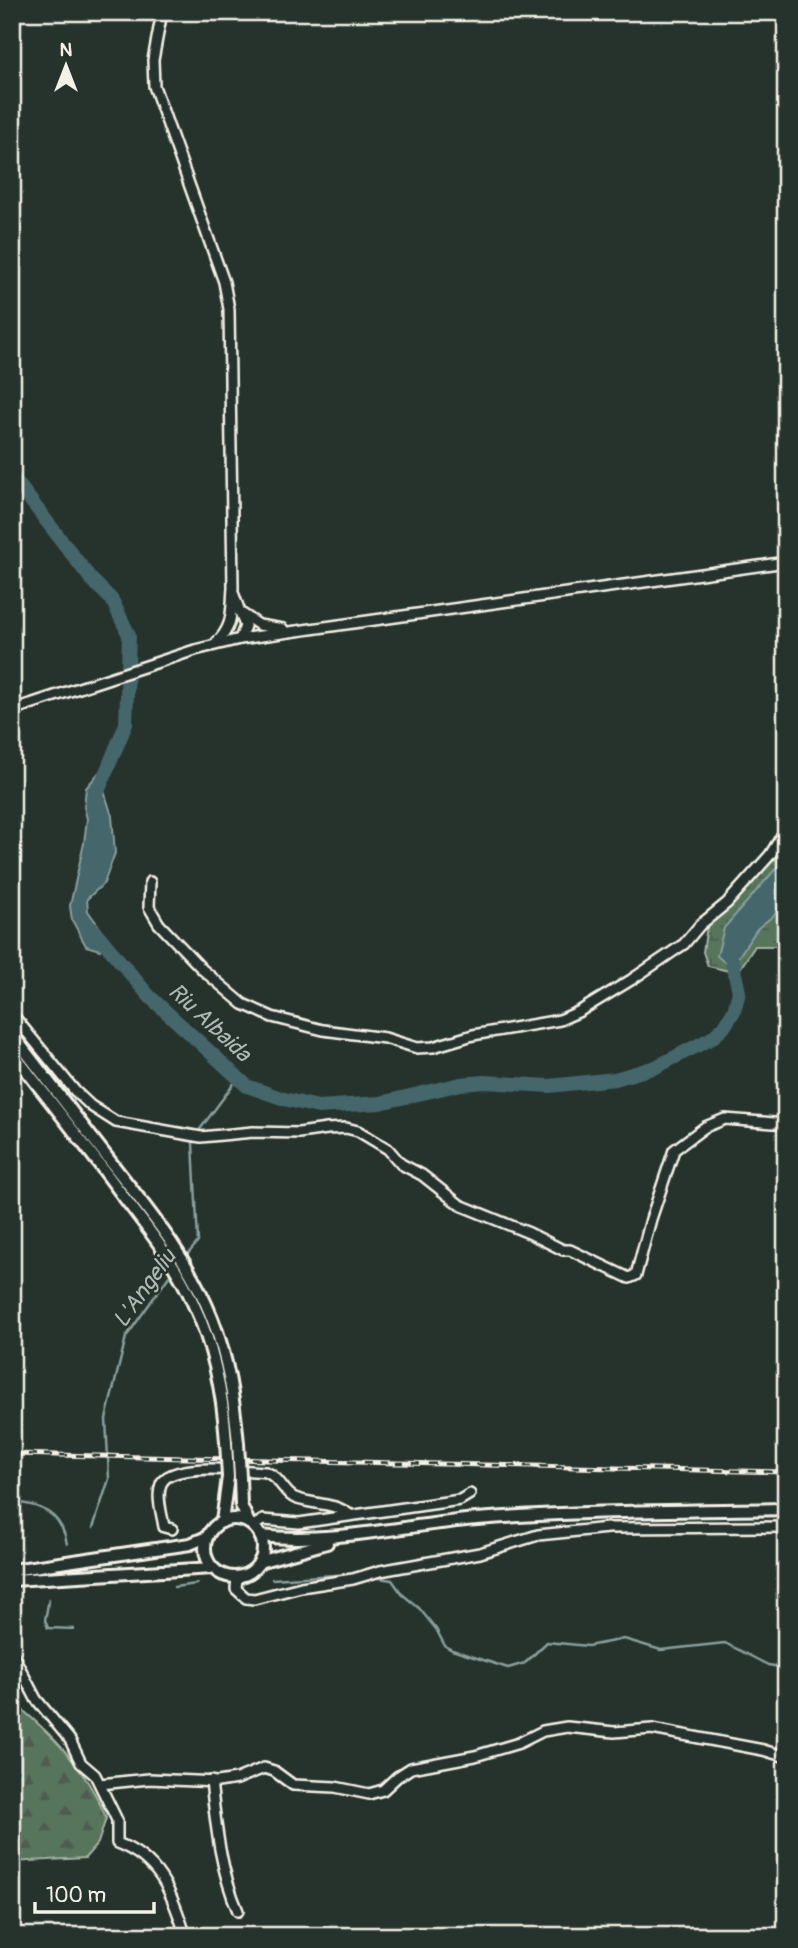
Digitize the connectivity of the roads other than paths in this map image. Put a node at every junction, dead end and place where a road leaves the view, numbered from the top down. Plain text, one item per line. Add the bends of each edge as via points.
1 (162, 12) edge
2 (786, 562) edge
3 (233, 588) junction
4 (241, 613) junction
5 (230, 624) junction
6 (302, 630) junction
7 (240, 639) junction
8 (215, 644) junction
9 (12, 710) edge
10 (786, 829) edge
11 (150, 882) dead end
12 (12, 1014) edge
13 (12, 1034) edge
14 (12, 1052) edge
15 (786, 1124) edge
16 (148, 1219) junction
17 (232, 1443) junction
18 (234, 1477) junction
19 (470, 1493) dead end
20 (786, 1509) edge
21 (350, 1515) junction
22 (222, 1522) junction
23 (786, 1527) edge
24 (172, 1529) dead end
25 (254, 1529) junction
26 (207, 1537) junction
27 (350, 1537) junction
28 (259, 1562) junction
29 (213, 1568) junction
30 (12, 1570) edge
31 (237, 1577) junction
32 (12, 1580) edge
33 (12, 1653) edge
34 (786, 1757) edge
35 (211, 1781) junction
36 (100, 1784) junction
37 (237, 1911) dead end
38 (184, 1931) dead end

1 - 3 street via 153,60 154,86 224,282 229,309
2 - 6 street
3 - 4 street
3 - 5 street
4 - 6 street via 259,625
4 - 7 street via 245,626
5 - 7 street
5 - 8 street
6 - 7 street
7 - 8 street
8 - 9 street
10 - 11 street via 770,855 727,903 684,944 631,980 560,1020 472,1035 433,1047 323,1030 243,1004 203,971 159,924 149,907
12 - 15 street via 62,1076 91,1106 116,1122 196,1136 358,1131 460,1205 629,1278 636,1275 674,1150 725,1119
13 - 16 main road
14 - 16 main road
16 - 17 main road via 205,1331
16 - 17 main road via 187,1267 220,1341 229,1373
17 - 18 main road, bridge
18 - 22 main road
18 - 25 main road
19 - 21 street via 460,1500
20 - 27 main road via 539,1514
21 - 24 street via 292,1497 276,1476 266,1472 184,1470 170,1474 160,1488 164,1527
21 - 25 street via 299,1523 267,1519
22 - 25 main road via 240,1520
22 - 26 main road
23 - 31 street via 608,1528 538,1535 480,1553 254,1599 236,1589
25 - 27 main road via 291,1539
25 - 28 main road via 262,1554
26 - 29 main road via 205,1553
26 - 30 main road via 190,1544
27 - 28 main road
28 - 31 main road
29 - 31 main road
29 - 32 main road
33 - 36 street via 36,1699
34 - 35 street via 652,1729 567,1727 475,1756 411,1768 377,1793 293,1785 270,1769
35 - 36 street via 149,1779
35 - 37 street via 216,1840
36 - 38 street via 117,1819 117,1843 153,1866 167,1885

